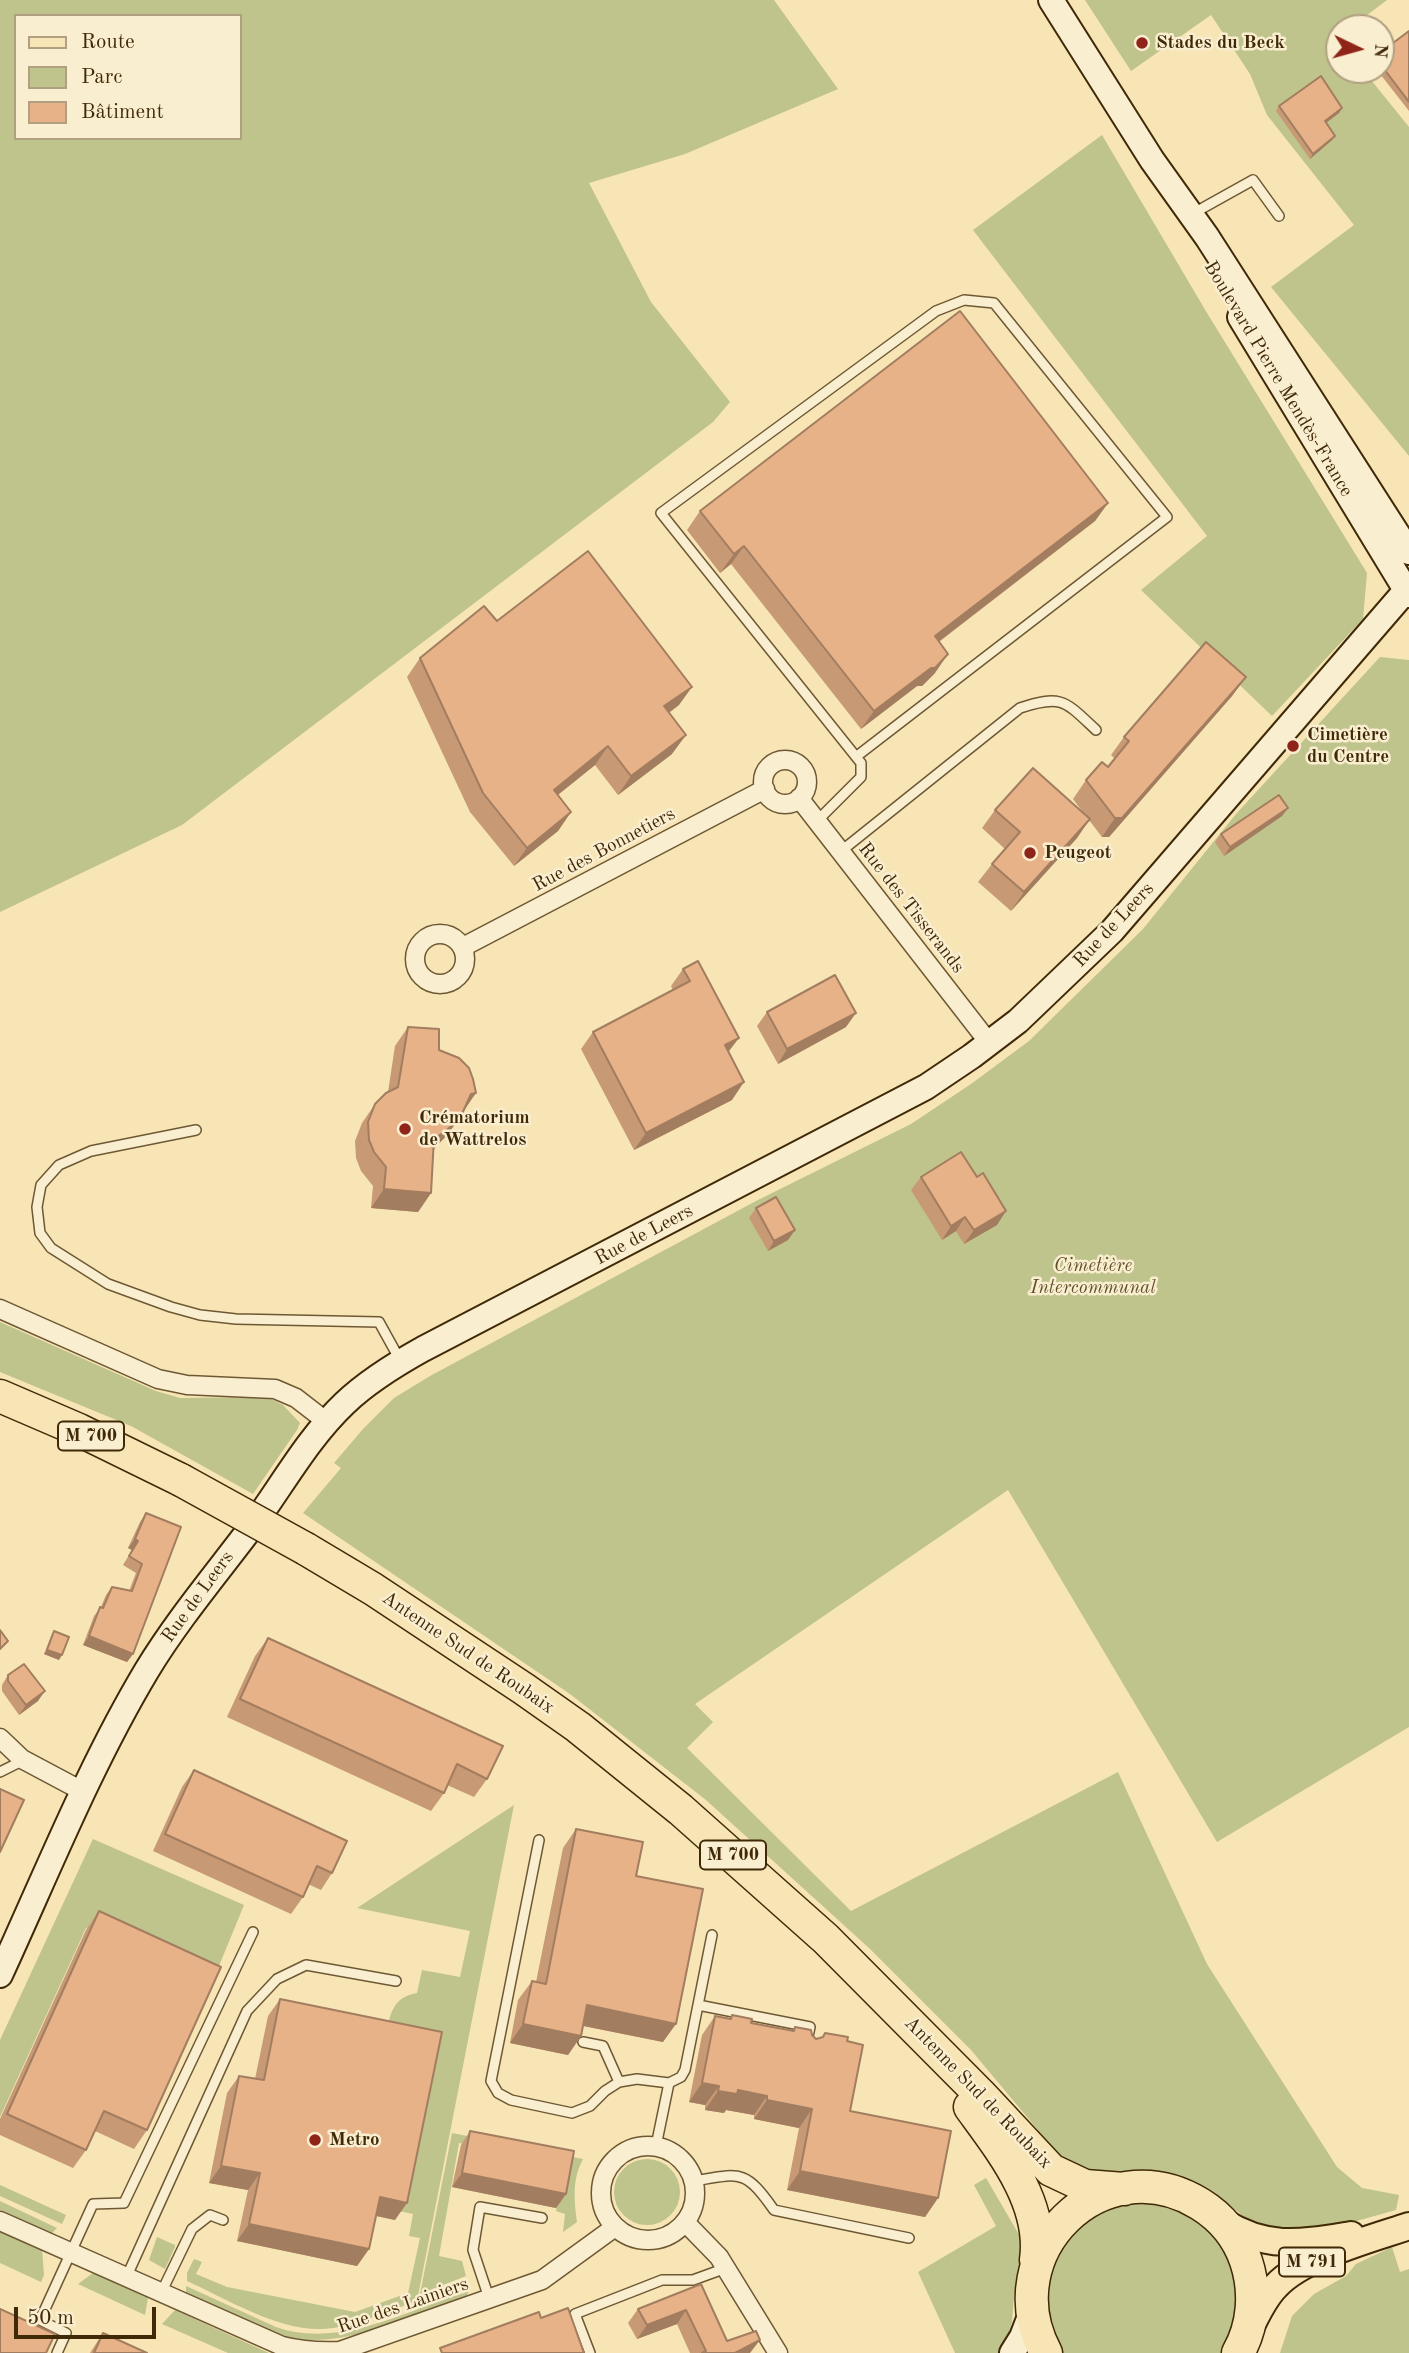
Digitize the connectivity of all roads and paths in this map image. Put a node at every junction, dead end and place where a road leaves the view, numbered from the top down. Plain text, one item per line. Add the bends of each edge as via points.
1 (1051, 0) edge
2 (1279, 216) dead end
3 (1186, 217) junction
4 (1409, 552) edge
5 (1408, 591) edge
6 (1096, 730) dead end
7 (857, 756) junction
8 (765, 789) junction
9 (799, 798) junction
10 (817, 821) junction
11 (840, 852) junction
12 (463, 947) dead end
13 (990, 1044) junction
14 (196, 1130) dead end
15 (0, 1309) edge
16 (401, 1362) junction
17 (0, 1395) edge
18 (327, 1422) junction
19 (0, 1738) edge
20 (24, 1760) junction
21 (0, 1772) edge
22 (84, 1792) junction
23 (539, 1840) dead end
24 (253, 1933) dead end
25 (712, 1935) dead end
26 (0, 1975) edge
27 (396, 1981) dead end
28 (879, 1993) junction
29 (698, 2005) junction
30 (583, 2042) edge
31 (805, 2051) edge
32 (620, 2082) junction
33 (669, 2083) junction
34 (656, 2146) junction
35 (694, 2181) junction
36 (1124, 2189) junction
37 (542, 2218) dead end
38 (223, 2220) dead end
39 (1220, 2220) junction
40 (0, 2221) edge
41 (685, 2222) junction
42 (1408, 2226) edge
43 (615, 2227) junction
44 (909, 2238) dead end
45 (71, 2253) junction
46 (726, 2268) junction
47 (1035, 2268) junction
48 (126, 2278) junction
49 (161, 2293) junction
50 (489, 2298) junction
51 (1032, 2311) junction
52 (1241, 2348) edge
53 (287, 2350) edge
54 (57, 2353) edge
55 (324, 2353) edge
56 (590, 2353) edge
57 (778, 2353) edge
58 (1012, 2353) edge
59 (1046, 2353) edge

1 - 3 street, Boulevard Pierre Mendès-France
2 - 3 lane via 1252,180
3 - 4 street, Boulevard Pierre Mendès-France via 1314,401
3 - 5 street, Boulevard Pierre Mendès-France
5 - 13 street, Rue de Leers via 1111,931
6 - 11 lane via 1068,703 1045,699 1020,708
7 - 7 lane via 661,513 936,311 964,300 994,303 1167,517
7 - 10 lane via 861,778
8 - 9 street via 780,803
8 - 9 street via 765,775 774,763 795,762 807,779
8 - 12 street, Rue des Bonnetiers
9 - 10 street, Rue des Tisserands
10 - 11 street, Rue des Tisserands
11 - 13 street, Rue des Tisserands
13 - 16 street, Rue de Leers via 891,1107
14 - 16 lane via 91,1151 59,1165 41,1185 37,1207 40,1233 51,1248 108,1284 200,1315 379,1322
15 - 18 street via 158,1380 275,1389 296,1398
16 - 18 street, Rue de Leers
17 - 28 highway, Antenne Sud de Roubaix / M 700, bridge via 181,1480 306,1549 471,1653 627,1765 786,1900
18 - 22 street, Rue de Leers via 164,1643
19 - 20 street
20 - 21 lane
20 - 22 street
22 - 26 street, Rue de Leers
23 - 32 lane via 491,2081 498,2093 511,2100 572,2113 590,2106
24 - 45 lane via 124,2203 93,2204
25 - 29 lane
27 - 48 lane via 306,1965 277,1979 247,2011
28 - 36 highway, Antenne Sud de Roubaix / M 700 via 1051,2170 1085,2186
28 - 47 highway, Antenne Sud de Roubaix / M 700 via 957,2089 1014,2173 1037,2225
29 - 31 lane via 810,2027
29 - 33 lane via 685,2070
30 - 32 lane via 603,2046
32 - 33 lane
33 - 34 lane
34 - 35 street via 676,2154
34 - 43 street via 635,2147 609,2167 601,2198
35 - 41 street via 695,2203
35 - 44 lane via 745,2177 774,2210
36 - 39 highway, Antenne Sud de Roubaix via 1152,2188 1179,2194
36 - 47 highway via 1091,2200 1068,2215 1046,2242
37 - 50 lane via 480,2207 472,2250
38 - 49 lane via 210,2215 192,2229
39 - 42 main road, M 791 via 1249,2237 1291,2243
39 - 52 highway via 1237,2242 1250,2274 1252,2309
40 - 45 street, Rue des Lainiers
41 - 43 street via 670,2235 651,2240 632,2237
41 - 46 street
42 - 52 main road, M 791 via 1295,2270 1273,2289
43 - 50 street, Rue des Lainiers via 542,2280
45 - 48 street, Rue des Lainiers
45 - 54 lane via 40,2320 66,2333
46 - 56 lane via 693,2280 662,2280 575,2314
46 - 57 street
47 - 51 highway, Antenne Sud de Roubaix
48 - 49 street, Rue des Lainiers
49 - 53 street, Rue des Lainiers
50 - 55 street, Rue des Lainiers
51 - 58 street
51 - 59 highway
53 - 55 street, Rue des Lainiers

